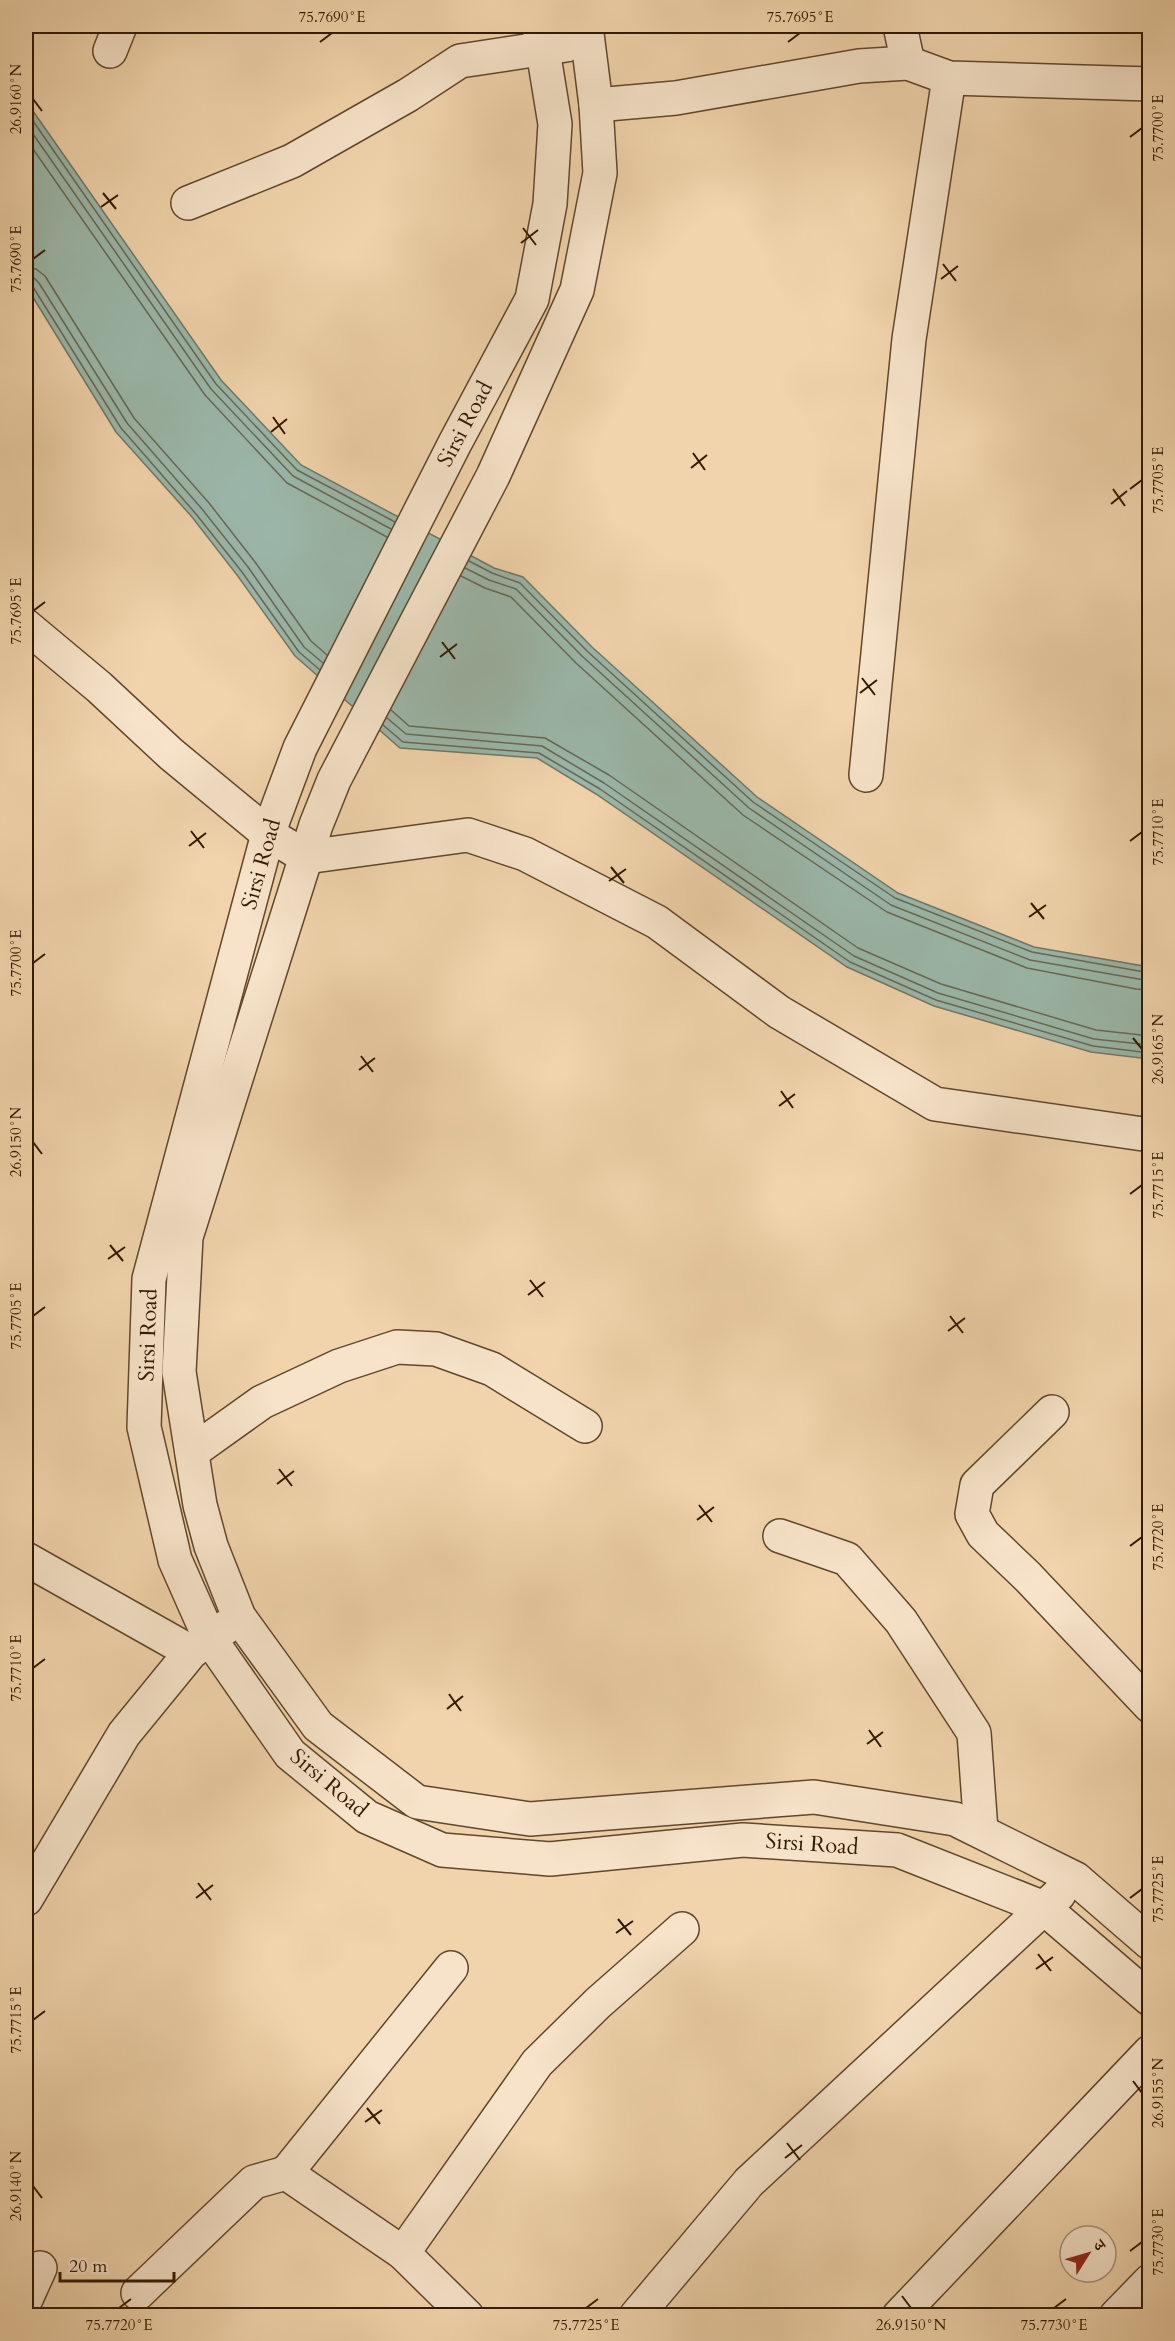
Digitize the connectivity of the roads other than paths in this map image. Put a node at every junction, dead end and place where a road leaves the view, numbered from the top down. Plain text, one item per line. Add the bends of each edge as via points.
1 (900, 26) edge
2 (587, 33) edge
3 (541, 37) edge
4 (908, 63) junction
5 (948, 78) junction
6 (1149, 84) edge
7 (596, 105) junction
8 (188, 203) dead end
9 (26, 626) edge
10 (866, 775) dead end
11 (268, 834) junction
12 (306, 856) junction
13 (1149, 1135) edge
14 (1052, 1412) dead end
15 (585, 1426) dead end
16 (192, 1452) junction
17 (780, 1536) dead end
18 (26, 1559) edge
19 (239, 1617) junction
20 (200, 1645) junction
21 (1149, 1706) edge
22 (981, 1831) junction
23 (1076, 1879) junction
24 (26, 1899) edge
25 (1044, 1908) junction
26 (682, 1929) dead end
27 (1149, 1943) edge
28 (451, 1968) dead end
29 (1149, 1999) edge
30 (1149, 2052) edge
31 (286, 2173) junction
32 (403, 2253) junction
33 (40, 2268) dead end
34 (1149, 2281) edge
35 (138, 2293) dead end
36 (26, 2299) edge
37 (467, 2316) edge
38 (636, 2316) edge
39 (899, 2316) edge
40 (1116, 2316) edge

1 - 4 street
2 - 3 street
2 - 7 street, Sirsi Road
3 - 8 street via 460,61 292,161
3 - 11 street, Sirsi Road via 555,124 550,204 532,299 300,748
4 - 5 street
4 - 7 street via 859,66 676,98
5 - 6 street
5 - 10 street via 909,339
7 - 12 street, Sirsi Road via 600,173 577,290 493,476 334,780
9 - 11 street
11 - 12 street
11 - 20 street, Sirsi Road via 149,1279 144,1427
12 - 13 street via 468,836 525,854 657,922 779,1012 935,1104
12 - 16 street, Sirsi Road via 186,1237 179,1372
14 - 21 street via 977,1485 972,1514 983,1534
15 - 16 street via 492,1370 436,1349 397,1347 339,1366 262,1402
16 - 19 street, Sirsi Road via 200,1505
17 - 22 street via 847,1559 901,1620 974,1733
18 - 20 street
19 - 20 street
19 - 22 street, Sirsi Road via 318,1726 417,1802 530,1819 814,1797 955,1819
20 - 24 street via 124,1734
20 - 25 street, Sirsi Road via 290,1754 367,1817 442,1851 550,1859 742,1840 897,1850
22 - 23 street, Sirsi Road
23 - 25 street
23 - 27 street, Sirsi Road
25 - 29 street, Sirsi Road
25 - 38 street via 749,2182
26 - 32 street via 537,2063
28 - 31 street
30 - 39 street
31 - 32 street
31 - 35 street via 254,2182
32 - 37 street
33 - 36 street
34 - 40 street

